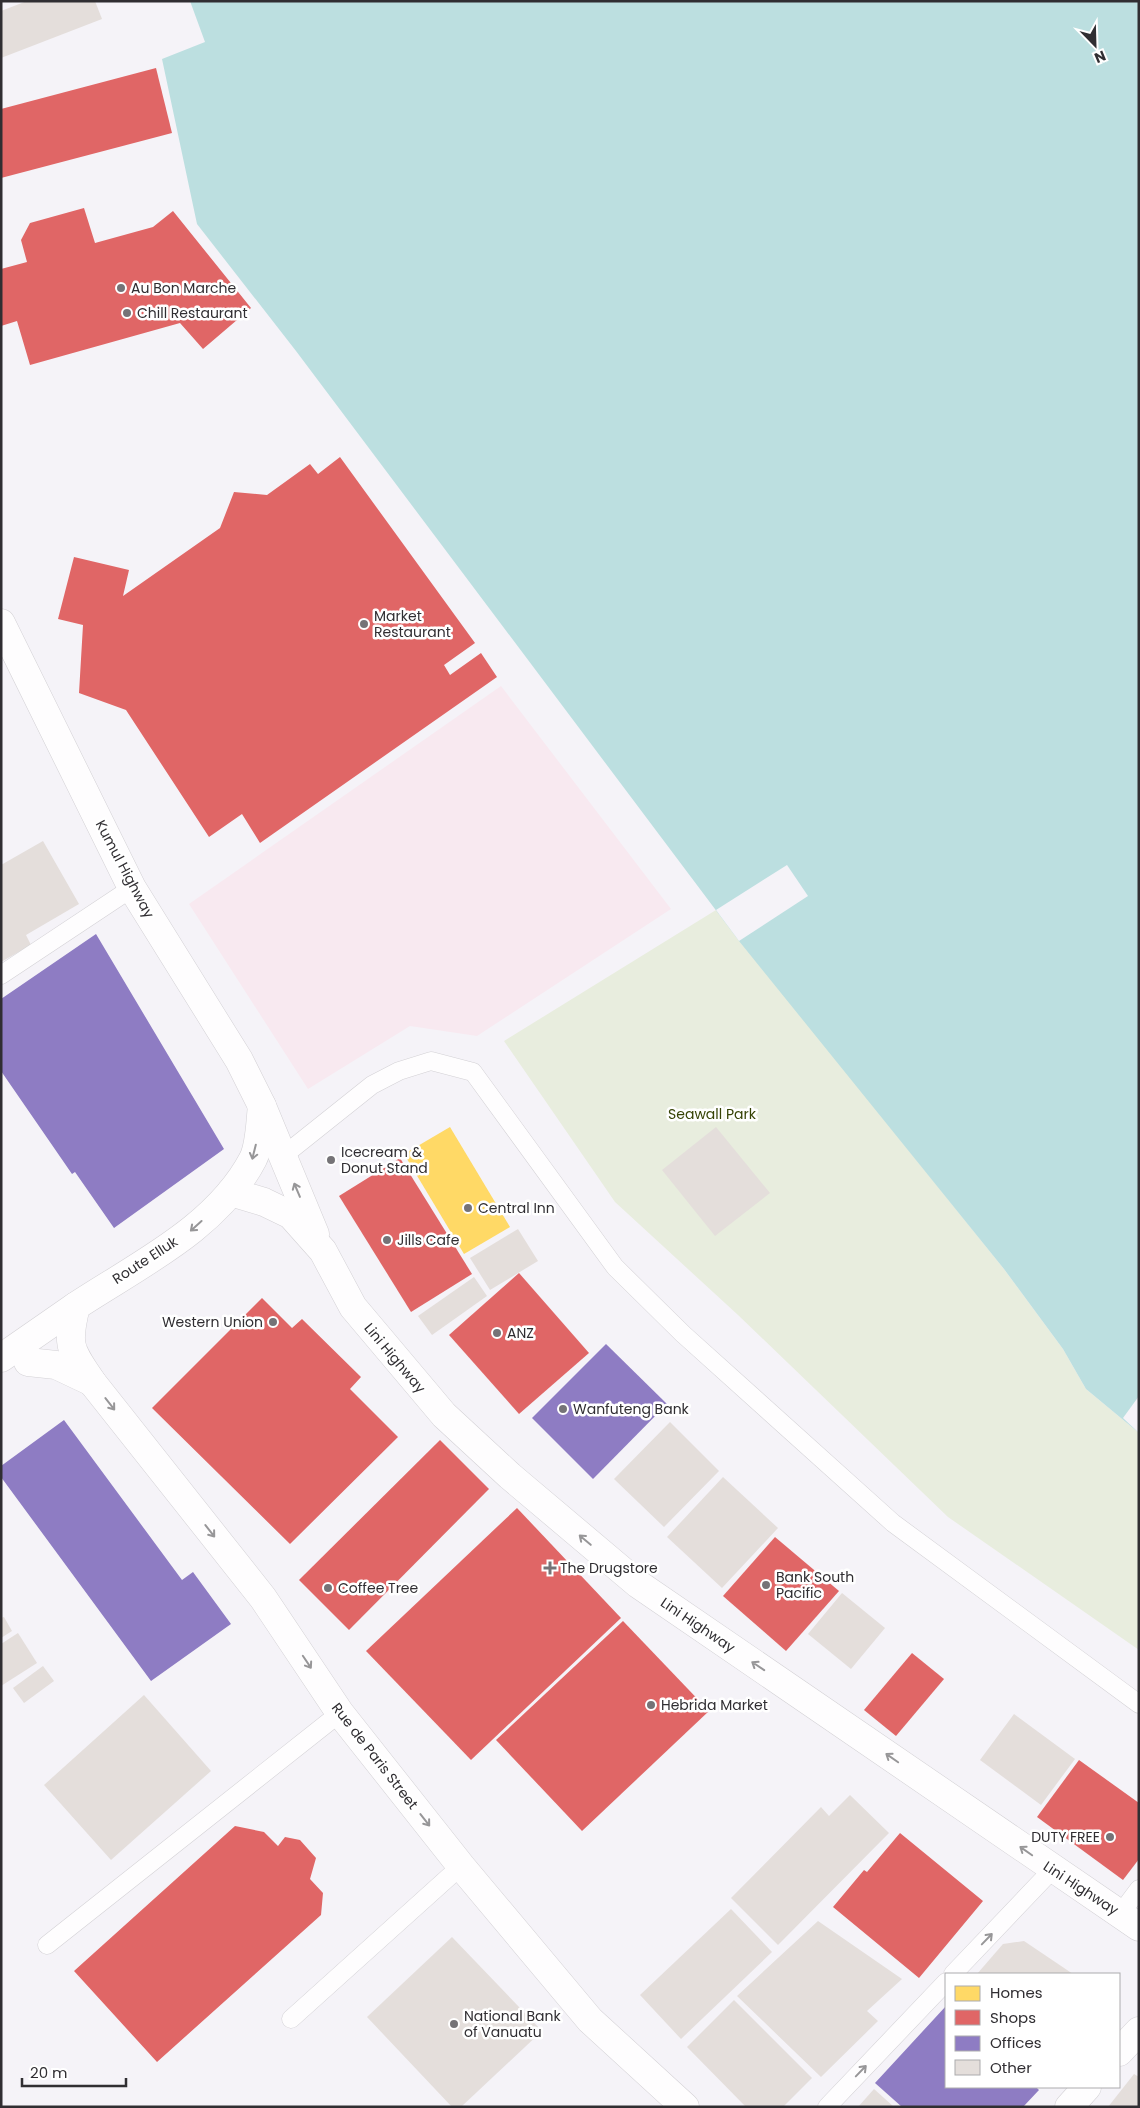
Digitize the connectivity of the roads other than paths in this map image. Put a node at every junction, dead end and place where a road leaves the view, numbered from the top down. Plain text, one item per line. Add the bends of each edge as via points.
1 (1, 623) edge
2 (132, 888) junction
3 (1, 975) edge
4 (262, 1106) junction
5 (283, 1156) junction
6 (232, 1192) junction
7 (323, 1252) junction
8 (76, 1306) junction
9 (1, 1358) edge
10 (1, 1366) edge
11 (92, 1382) junction
12 (1139, 1704) edge
13 (340, 1713) junction
14 (461, 1866) junction
15 (1052, 1870) junction
16 (1139, 1889) edge
17 (1130, 1920) edge
18 (47, 1945) dead end
19 (954, 1973) edge
20 (945, 1983) edge
21 (291, 2019) dead end
22 (1139, 2030) edge
23 (1120, 2051) edge
24 (1086, 2088) edge
25 (685, 2107) edge
26 (827, 2107) edge
27 (1068, 2107) edge

1 - 2 street, Kumul Highway
2 - 3 lane
2 - 4 street, Kumul Highway via 239,1060
4 - 5 street, Lini Highway
4 -> 6 street, Route Elluk via 254,1157
7 -> 5 street, Lini Highway
5 - 12 lane via 372,1084 399,1071 431,1062 473,1072 615,1267 682,1334 893,1523
6 - 7 street, Lini Highway via 291,1215
6 -> 8 street, Route Elluk via 191,1230
15 -> 7 street, Lini Highway via 638,1584 532,1495 444,1414 393,1356 353,1307
8 - 9 street, Route Elluk
8 - 11 street, Rue de Paris Street via 69,1332 72,1350
10 - 11 street, Rue de Paris Street via 28,1362 56,1365
11 -> 13 street, Rue de Paris Street via 264,1598
13 -> 14 street, Rue de Paris Street
13 - 18 lane
14 - 21 lane
14 - 25 street, Rue de Paris Street via 590,2020
15 - 17 street, Lini Highway
19 -> 15 lane
16 - 17 lane
26 -> 20 lane
22 - 23 street
24 - 27 street

